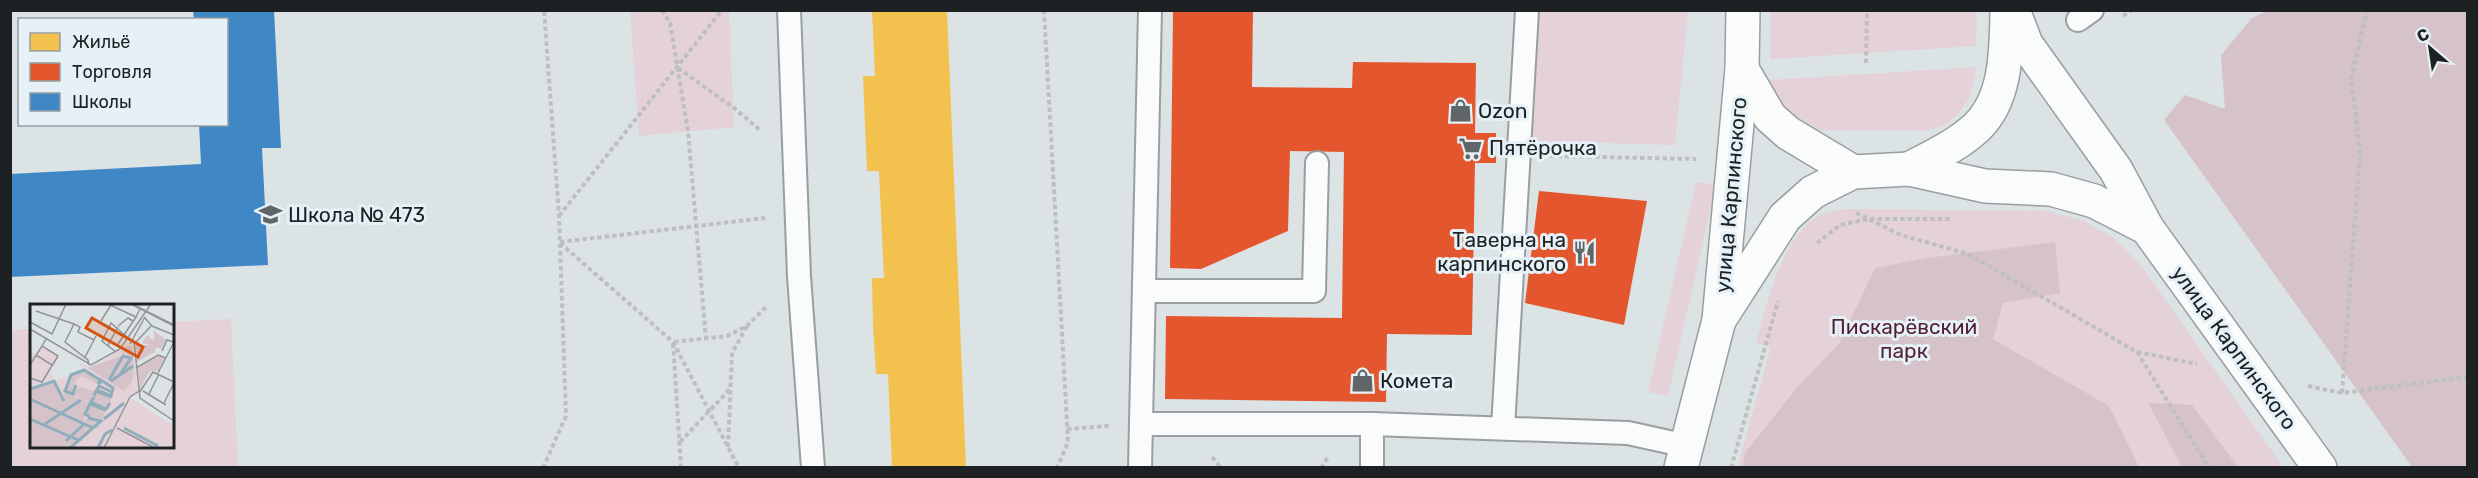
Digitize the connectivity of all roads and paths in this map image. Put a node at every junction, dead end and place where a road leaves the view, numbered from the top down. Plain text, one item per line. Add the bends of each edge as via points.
1 (544, 10) edge
2 (662, 10) edge
3 (722, 10) edge
4 (789, 10) edge
5 (1044, 10) edge
6 (1150, 10) edge
7 (1527, 10) edge
8 (1743, 10) edge
9 (1867, 10) edge
10 (2007, 10) edge
11 (2013, 10) edge
12 (2367, 10) edge
13 (1866, 63) dead end
14 (677, 67) junction
15 (1742, 69) junction
16 (1735, 153) junction
17 (1519, 155) junction
18 (796, 160) junction
19 (1317, 163) dead end
20 (1909, 169) junction
21 (1853, 172) junction
22 (1814, 192) junction
23 (797, 214) junction
24 (559, 216) junction
25 (1868, 219) junction
26 (1950, 219) dead end
27 (696, 226) junction
28 (2147, 228) junction
29 (560, 242) junction
30 (1811, 247) dead end
31 (799, 276) junction
32 (1145, 291) junction
33 (1779, 299) dead end
34 (1719, 320) junction
35 (747, 326) junction
36 (706, 339) junction
37 (673, 342) junction
38 (2137, 352) junction
39 (2254, 375) junction
40 (2468, 377) edge
41 (730, 388) junction
42 (2342, 393) junction
43 (709, 411) junction
44 (1142, 424) junction
45 (1372, 424) junction
46 (1503, 428) junction
47 (1067, 429) junction
48 (680, 443) junction
49 (728, 448) junction
50 (1684, 457) edge
51 (543, 468) edge
52 (681, 468) edge
53 (739, 468) edge
54 (813, 468) edge
55 (1057, 468) edge
56 (1140, 468) edge
57 (1372, 468) edge
58 (1731, 468) edge
59 (2209, 468) edge
60 (2320, 468) edge

1 - 24 path
2 - 14 path via 670,23
3 - 14 path
4 - 18 lane
5 - 47 path
6 - 32 lane
7 - 17 lane
8 - 15 street, улица Карпинского
9 - 13 path
10 - 20 street via 2003,73 1995,99 1978,126 1949,148
11 - 28 street, улица Карпинского via 2026,44 2116,170
12 - 42 path via 2351,79 2360,151
14 - 18 path
14 - 24 path
14 - 27 path via 688,131
15 - 16 street, улица Карпинского
15 - 21 street, улица Карпинского via 1770,117 1796,138
16 - 17 path via 1688,160
16 - 34 street, улица Карпинского
17 - 46 lane
18 - 23 lane
19 - 32 lane via 1314,291
20 - 21 street
20 - 28 street, улица Карпинского via 1986,186 2051,189 2094,201
21 - 22 street, улица Карпинского
22 - 25 path
22 - 34 street, улица Карпинского via 1785,217
23 - 27 path
23 - 31 lane
24 - 29 path
25 - 26 path
25 - 30 path via 1840,225
25 - 38 path via 1901,236 1968,254
27 - 29 path
27 - 36 path
28 - 39 street, улица Карпинского
29 - 37 path
29 - 51 path via 566,416
31 - 35 path
31 - 54 lane
32 - 44 lane
33 - 58 path
34 - 50 street, улица Карпинского
35 - 36 path via 726,336
35 - 41 path via 732,353
36 - 37 path
37 - 43 path
37 - 48 path
38 - 39 path
38 - 59 path
39 - 42 path
39 - 60 street, улица Карпинского
40 - 42 path
41 - 43 path
41 - 49 path
43 - 48 path
43 - 49 path
44 - 45 lane
44 - 47 path
44 - 56 lane
45 - 46 lane
45 - 57 lane
46 - 50 lane via 1628,433
47 - 55 path via 1068,442
48 - 52 path
49 - 53 path

